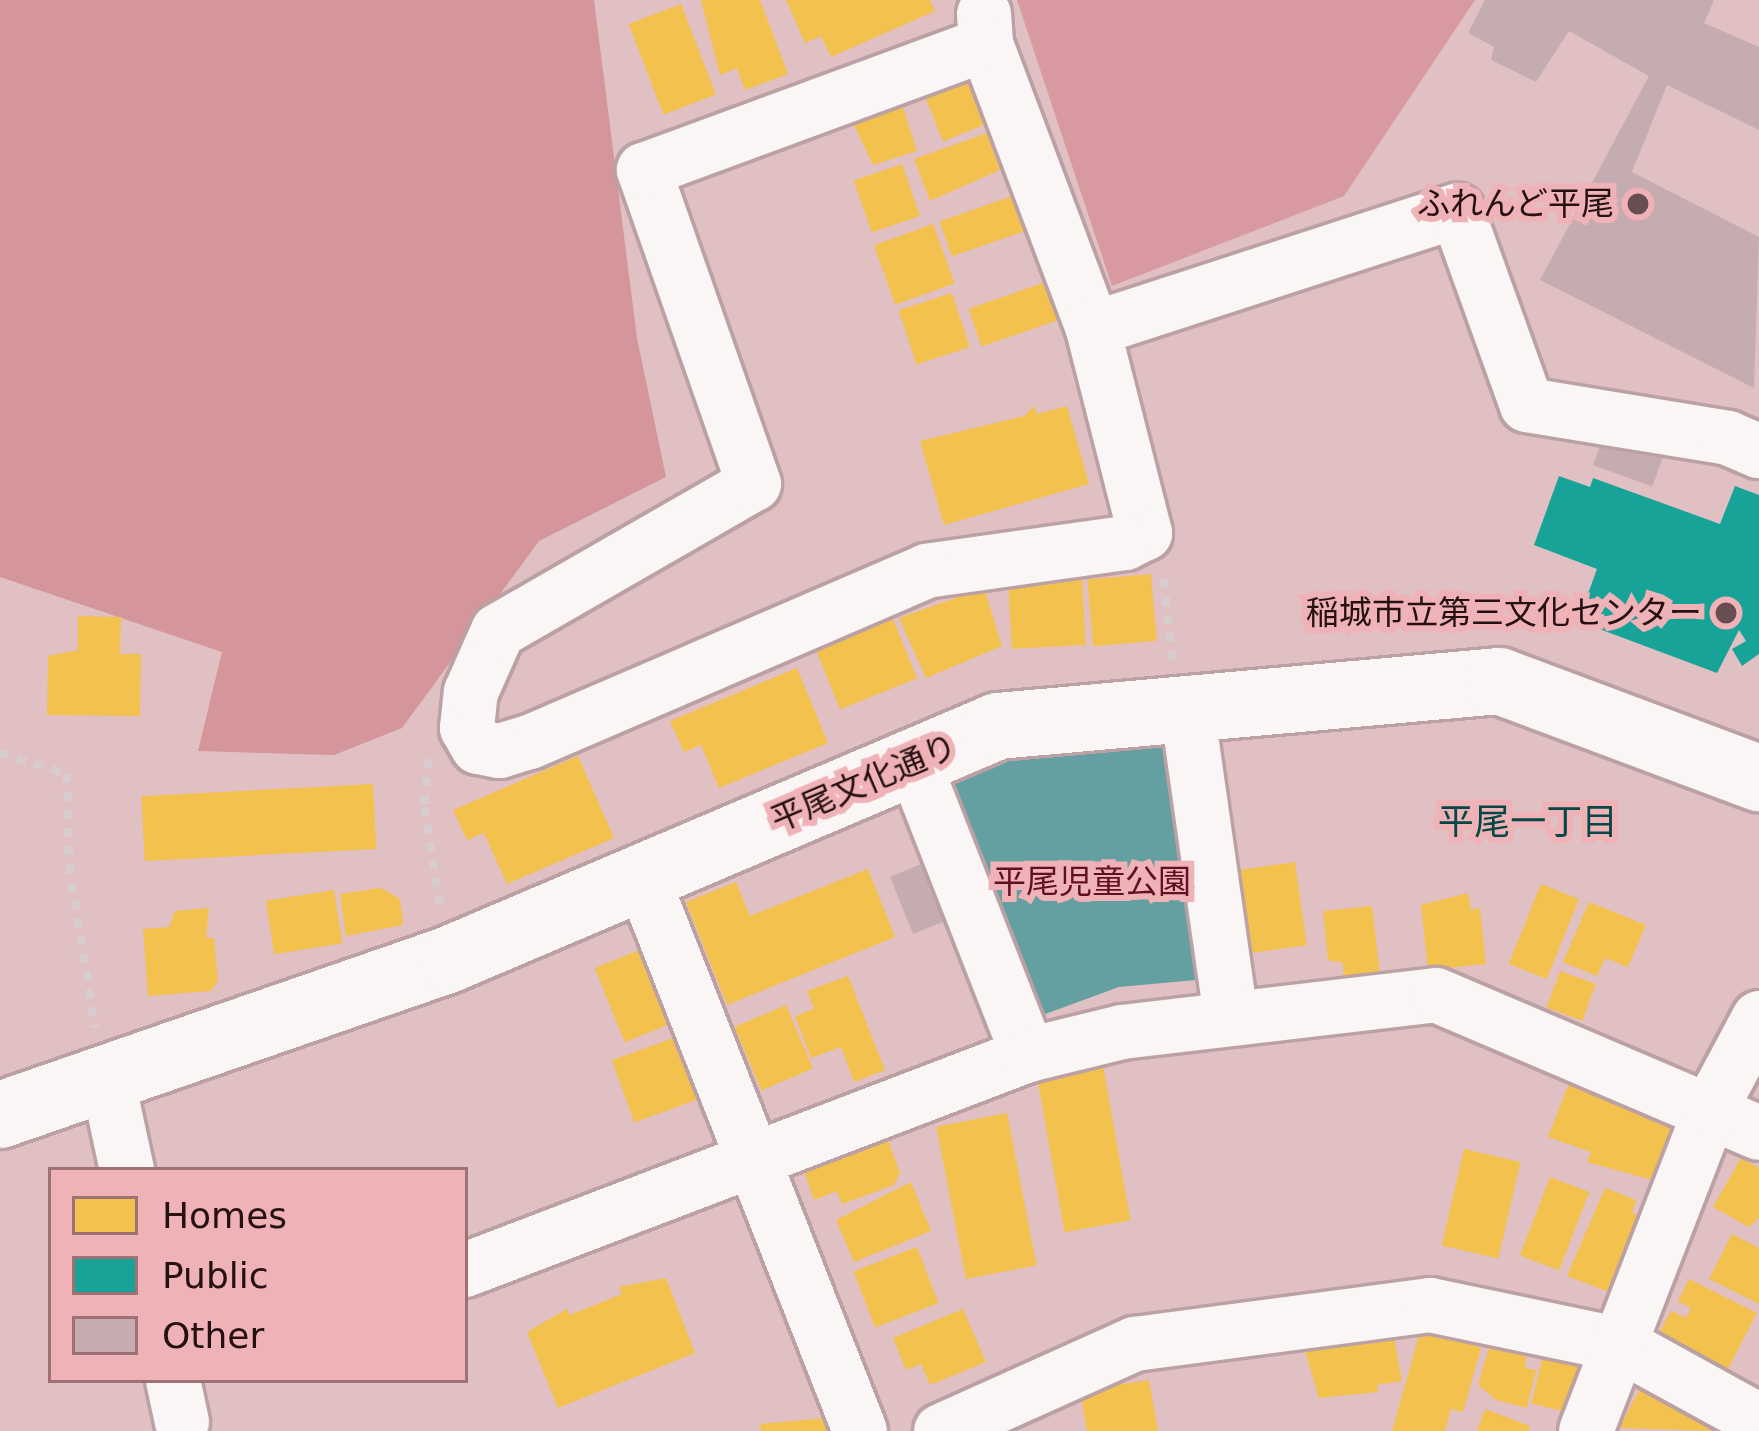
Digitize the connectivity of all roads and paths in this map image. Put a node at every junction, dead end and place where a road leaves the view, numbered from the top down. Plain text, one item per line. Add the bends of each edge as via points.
1 (1093, 329) junction
2 (1759, 451) edge
3 (1163, 572) dead end
4 (1182, 709) junction
5 (0, 753) edge
6 (427, 760) dead end
7 (913, 761) junction
8 (1759, 778) edge
9 (642, 877) junction
10 (450, 959) junction
11 (1231, 1017) junction
12 (1759, 1018) edge
13 (1028, 1055) junction
14 (108, 1082) junction
15 (1711, 1108) junction
16 (0, 1115) edge
17 (1759, 1133) edge
18 (751, 1159) junction
19 (127, 1167) edge
20 (468, 1269) edge
21 (1621, 1345) junction
22 (1759, 1420) edge
23 (860, 1431) edge
24 (940, 1431) edge
25 (1586, 1431) edge

1 - 1 street via 1145,533 1125,543 927,571 529,742 499,752 478,747 467,728 471,692 498,631 754,484 644,170 985,29
1 - 2 street via 1457,211 1527,405 1728,438
3 - 4 path
4 - 7 street, 平尾文化通り via 998,726
4 - 8 street, 平尾文化通り via 1499,681
4 - 11 street
5 - 14 path via 67,774 80,950
6 - 10 path via 424,808
7 - 9 street, 平尾文化通り
7 - 13 street
9 - 10 street, 平尾文化通り
9 - 18 street
10 - 14 street, 平尾文化通り
11 - 13 street
11 - 15 street via 1436,995
12 - 15 street
13 - 18 street
14 - 16 street, 平尾文化通り
14 - 19 street
15 - 17 street
15 - 21 street
18 - 20 street
18 - 23 street
21 - 22 street
21 - 24 street via 1430,1305 1135,1344
21 - 25 street

